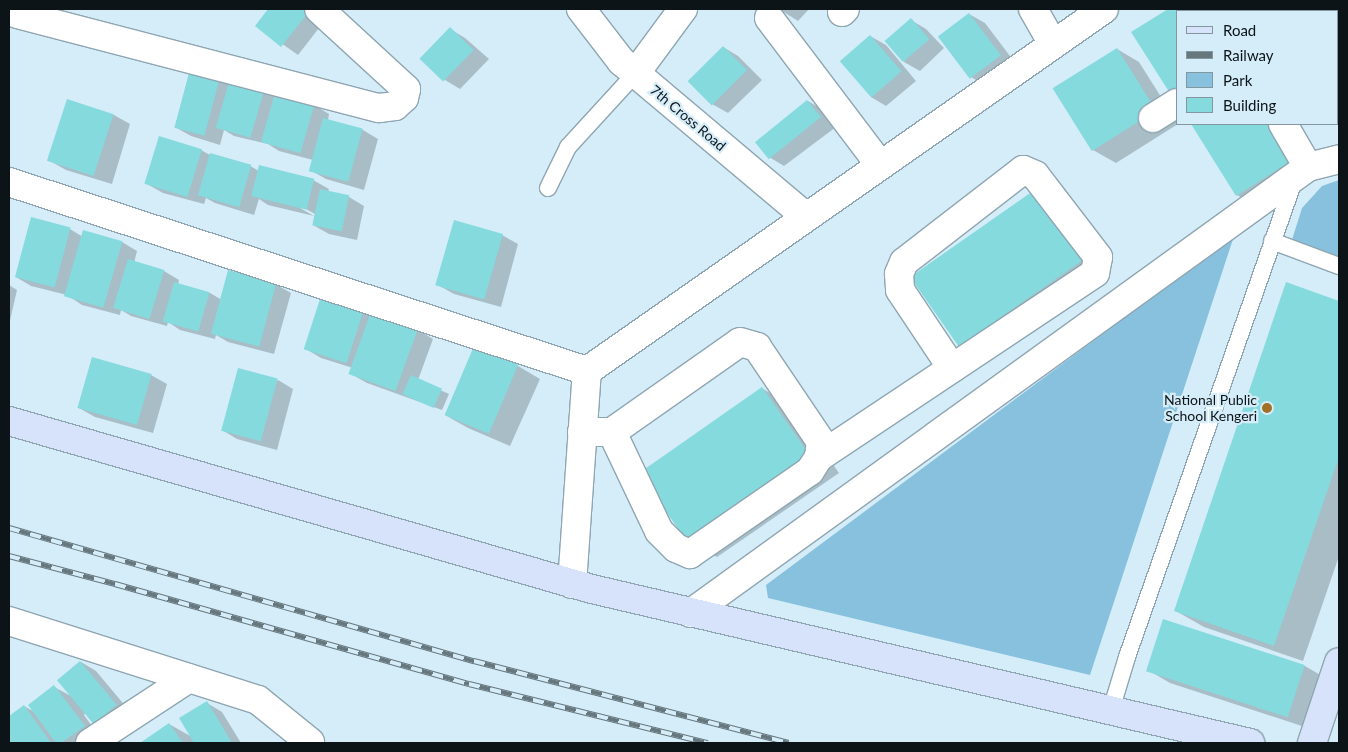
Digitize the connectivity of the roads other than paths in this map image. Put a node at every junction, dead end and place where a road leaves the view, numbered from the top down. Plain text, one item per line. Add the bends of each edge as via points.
1 (319, 9) edge
2 (581, 9) edge
3 (683, 9) edge
4 (1033, 9) edge
5 (1104, 9) edge
6 (15, 16) edge
7 (769, 18) dead end
8 (1053, 44) junction
9 (635, 74) junction
10 (1176, 104) edge
11 (1153, 118) dead end
12 (1283, 125) edge
13 (1339, 159) edge
14 (880, 165) junction
15 (1302, 171) junction
16 (9, 182) edge
17 (548, 188) dead end
18 (806, 217) junction
19 (1272, 242) junction
20 (1339, 266) edge
21 (952, 368) junction
22 (587, 371) junction
23 (9, 421) edge
24 (582, 432) junction
25 (612, 432) junction
26 (818, 457) junction
27 (572, 584) junction
28 (691, 613) junction
29 (9, 621) edge
30 (1339, 662) edge
31 (189, 678) junction
32 (1111, 710) junction
33 (90, 743) edge
34 (308, 743) edge
35 (1250, 743) edge
36 (1312, 743) edge

1 - 6 street via 406,89 404,98 395,106 379,108
2 - 9 street, 7th Cross Road
3 - 9 street
4 - 8 street
5 - 8 street
7 - 14 street
8 - 14 street
9 - 17 lane via 568,147
9 - 18 street, 7th Cross Road
10 - 11 street
12 - 15 street
13 - 15 street
14 - 18 street
15 - 19 lane
15 - 28 street
16 - 22 street
18 - 22 street
19 - 20 lane
19 - 32 lane
21 - 21 street via 1094,273 1098,257 1035,175 1023,170 904,262 899,274 900,290
21 - 26 street
22 - 24 street
23 - 27 street
24 - 25 street
24 - 27 street
25 - 26 street via 740,342 756,347 822,442
25 - 26 street via 659,531 676,548 690,554 810,471
27 - 28 street
28 - 32 street
29 - 31 street
30 - 36 street
31 - 33 street
31 - 34 street via 258,700
32 - 35 street

